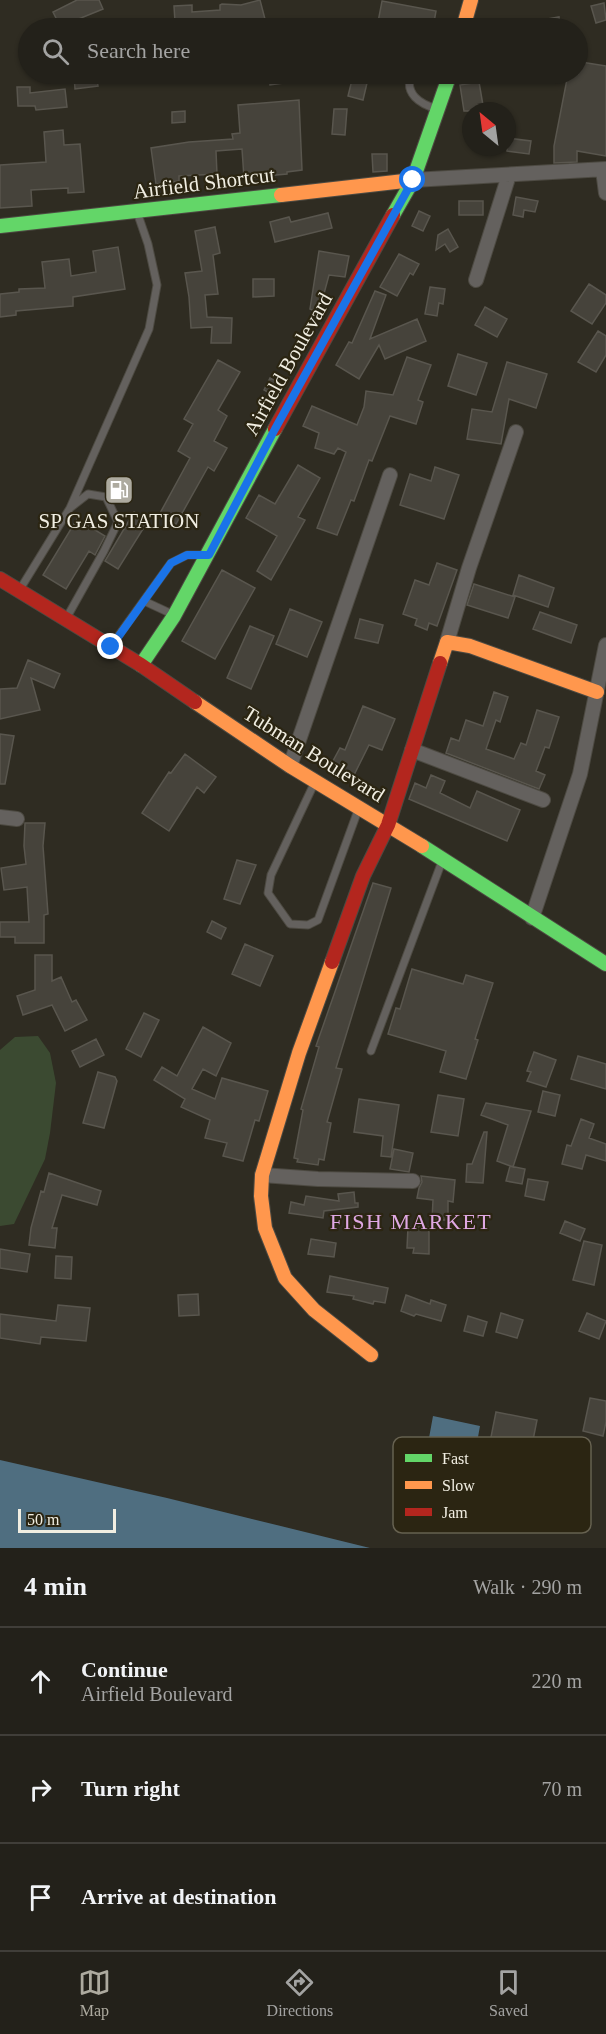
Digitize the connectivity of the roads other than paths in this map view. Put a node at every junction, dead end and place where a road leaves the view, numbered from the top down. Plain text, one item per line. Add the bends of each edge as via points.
1 (471, 0) edge
2 (466, 18) edge
3 (410, 84) edge
4 (447, 84) edge
5 (439, 110) junction
6 (604, 170) edge
7 (509, 175) junction
8 (413, 180) junction
9 (606, 194) edge
10 (138, 212) junction
11 (0, 226) edge
12 (476, 280) dead end
13 (516, 432) dead end
14 (390, 475) dead end
15 (70, 508) junction
16 (209, 555) junction
17 (0, 579) edge
18 (20, 591) junction
19 (144, 601) junction
20 (174, 616) junction
21 (66, 619) junction
22 (447, 642) junction
23 (606, 645) edge
24 (111, 647) junction
25 (141, 665) junction
26 (597, 692) junction
27 (412, 750) junction
28 (290, 766) junction
29 (315, 781) junction
30 (543, 800) dead end
31 (358, 808) junction
32 (0, 817) edge
33 (17, 819) dead end
34 (388, 825) junction
35 (442, 859) junction
36 (532, 918) junction
37 (606, 964) edge
38 (371, 1051) dead end
39 (262, 1175) junction
40 (413, 1180) dead end
41 (371, 1355) dead end

1 - 2 main road
3 - 5 lane via 420,104
4 - 5 main road, Airfield Boulevard
5 - 8 main road, Airfield Boulevard
6 - 7 street
6 - 9 street
7 - 8 street
7 - 12 street
8 - 10 main road, Airfield Shortcut
8 - 16 main road, Airfield Boulevard
10 - 11 main road, Airfield Shortcut
10 - 15 lane via 156,285 149,329
13 - 22 street via 468,568
14 - 28 street
15 - 18 lane
15 - 21 lane via 88,494 106,497 118,522
16 - 19 lane via 187,555 171,563
16 - 20 main road, Airfield Boulevard
17 - 18 main road, Tubman Boulevard
18 - 21 main road, Tubman Boulevard
19 - 20 lane
19 - 24 lane
20 - 25 main road, Airfield Boulevard
21 - 24 main road, Tubman Boulevard
22 - 26 main road via 470,646
22 - 27 main road
23 - 26 street
24 - 25 main road, Tubman Boulevard
25 - 28 main road, Tubman Boulevard
26 - 36 street via 580,774
27 - 30 street
27 - 34 main road
28 - 29 main road, Tubman Boulevard
29 - 31 main road, Tubman Boulevard
29 - 31 lane via 271,875 268,893 290,924 308,925 318,920
31 - 34 main road, Tubman Boulevard
32 - 33 street
34 - 35 main road, Tubman Boulevard
34 - 39 main road via 363,876 298,1053
35 - 36 main road, Tubman Boulevard
35 - 38 lane
36 - 37 main road, Tubman Boulevard
39 - 40 street
39 - 41 main road via 265,1228 285,1278 314,1310

